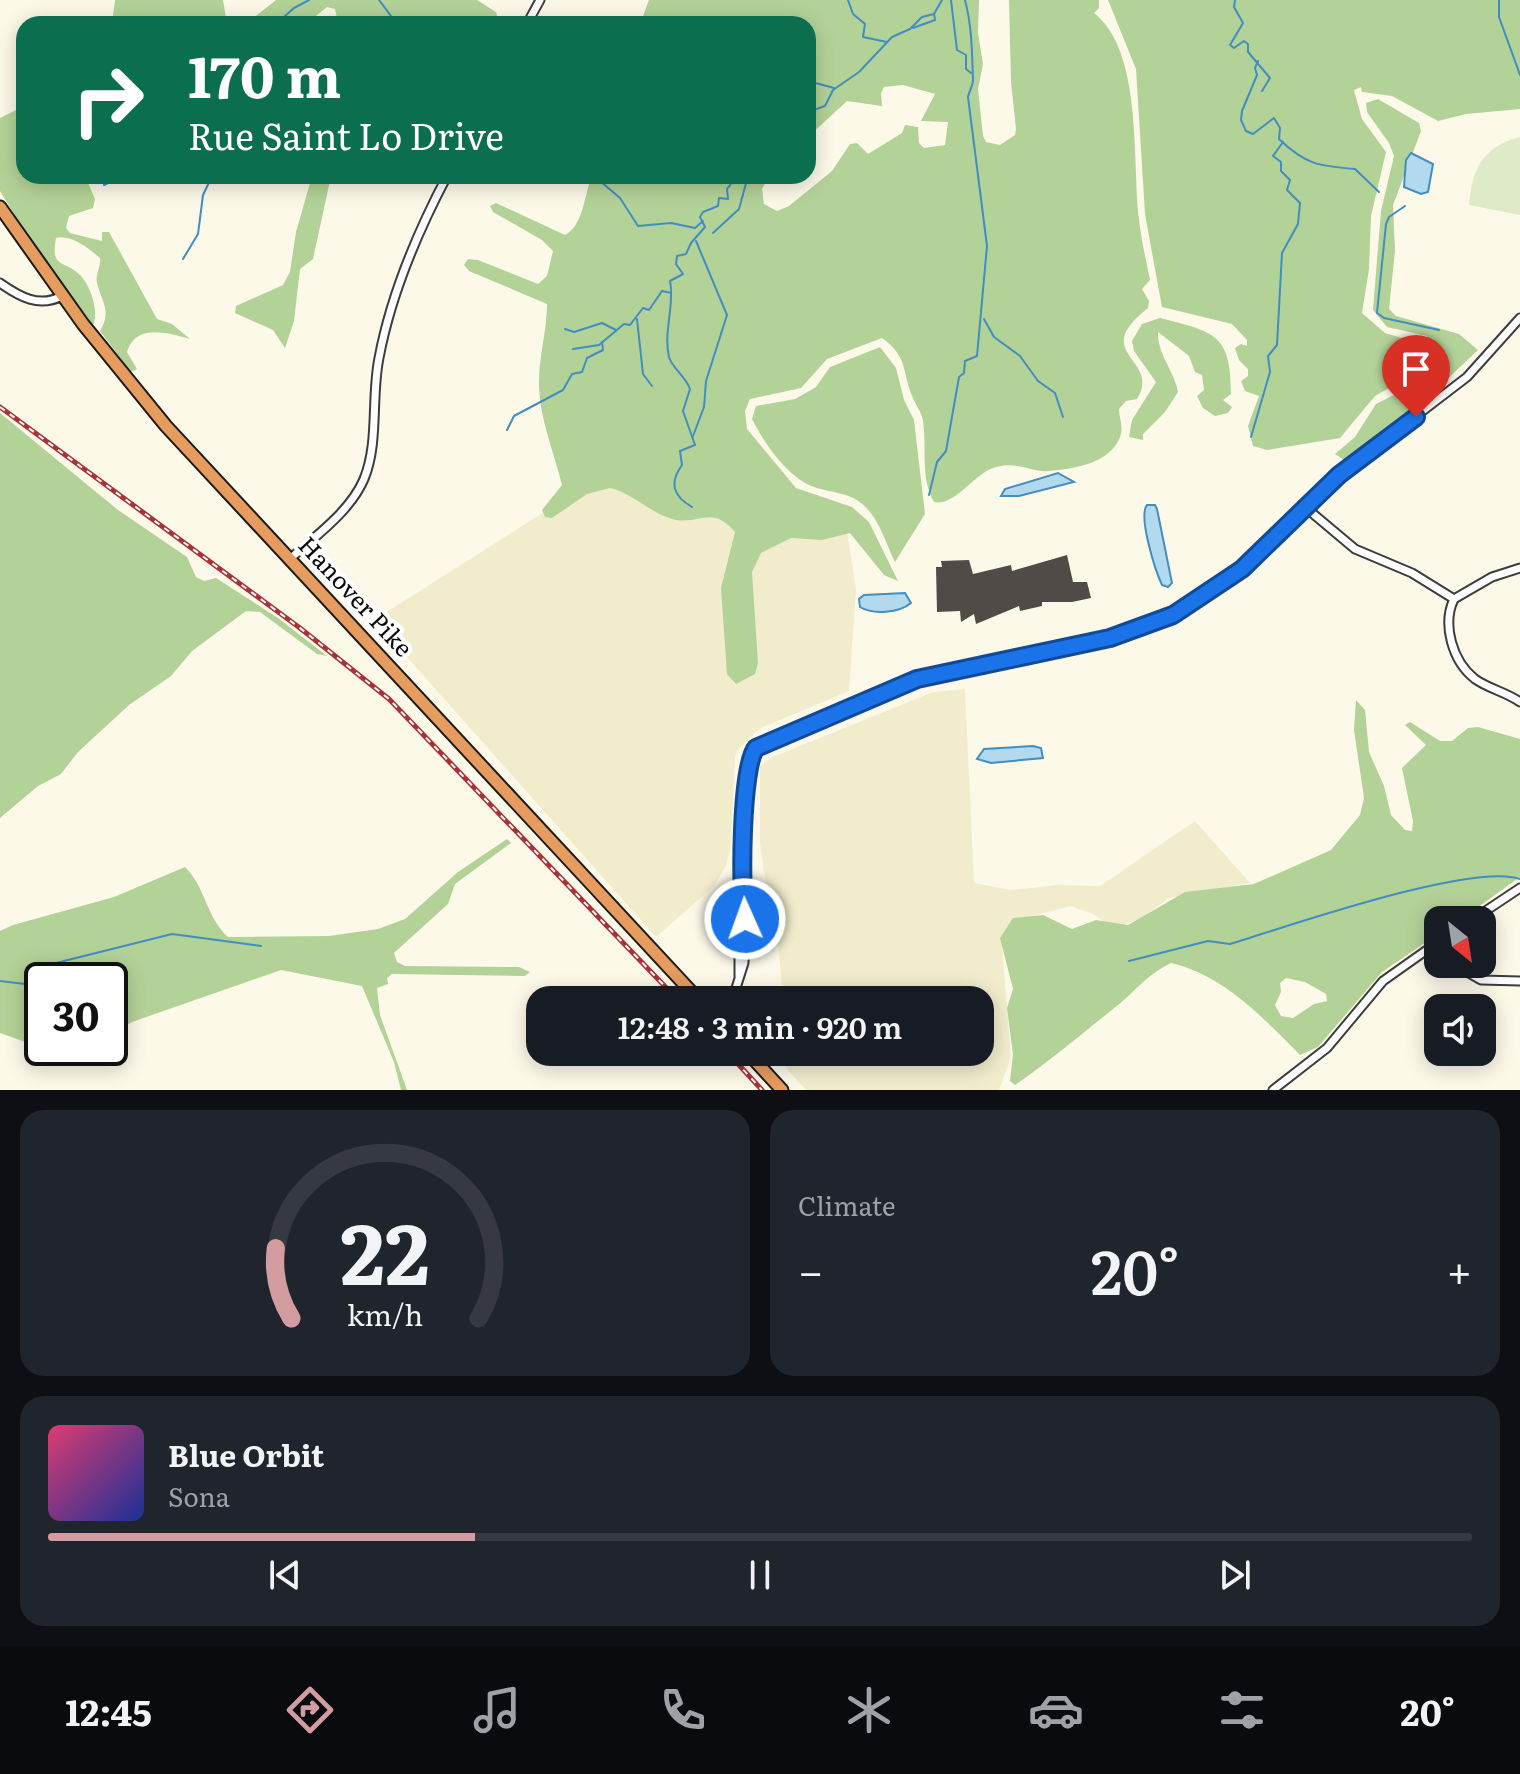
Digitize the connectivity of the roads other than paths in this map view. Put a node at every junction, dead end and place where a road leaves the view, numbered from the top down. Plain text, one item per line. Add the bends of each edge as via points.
1 (443, 184) edge
2 (0, 207) edge
3 (0, 283) edge
4 (62, 296) junction
5 (1520, 318) edge
6 (1305, 507) junction
7 (290, 559) junction
8 (1520, 568) edge
9 (1454, 599) junction
10 (1520, 702) edge
11 (1520, 888) edge
12 (1493, 906) edge
13 (1424, 953) edge
14 (1478, 978) edge
15 (1520, 981) edge
16 (686, 986) edge
17 (735, 986) edge
18 (760, 1066) edge
19 (782, 1090) edge
20 (1273, 1090) edge

1 - 7 street via 420,229 387,324 364,479 350,502
2 - 4 highway, Hanover Pike
3 - 4 street via 29,300 52,302
4 - 7 highway, Hanover Pike via 149,406
5 - 6 street via 1467,377
6 - 9 street via 1355,549 1412,573
6 - 17 street via 1242,569 1156,623 1041,654 929,675 756,748 746,784 746,929
7 - 16 highway, Hanover Pike
8 - 9 street
9 - 10 street via 1448,626 1462,662 1478,681
11 - 12 street
13 - 20 street via 1383,981 1320,1055
14 - 15 street
18 - 19 highway

